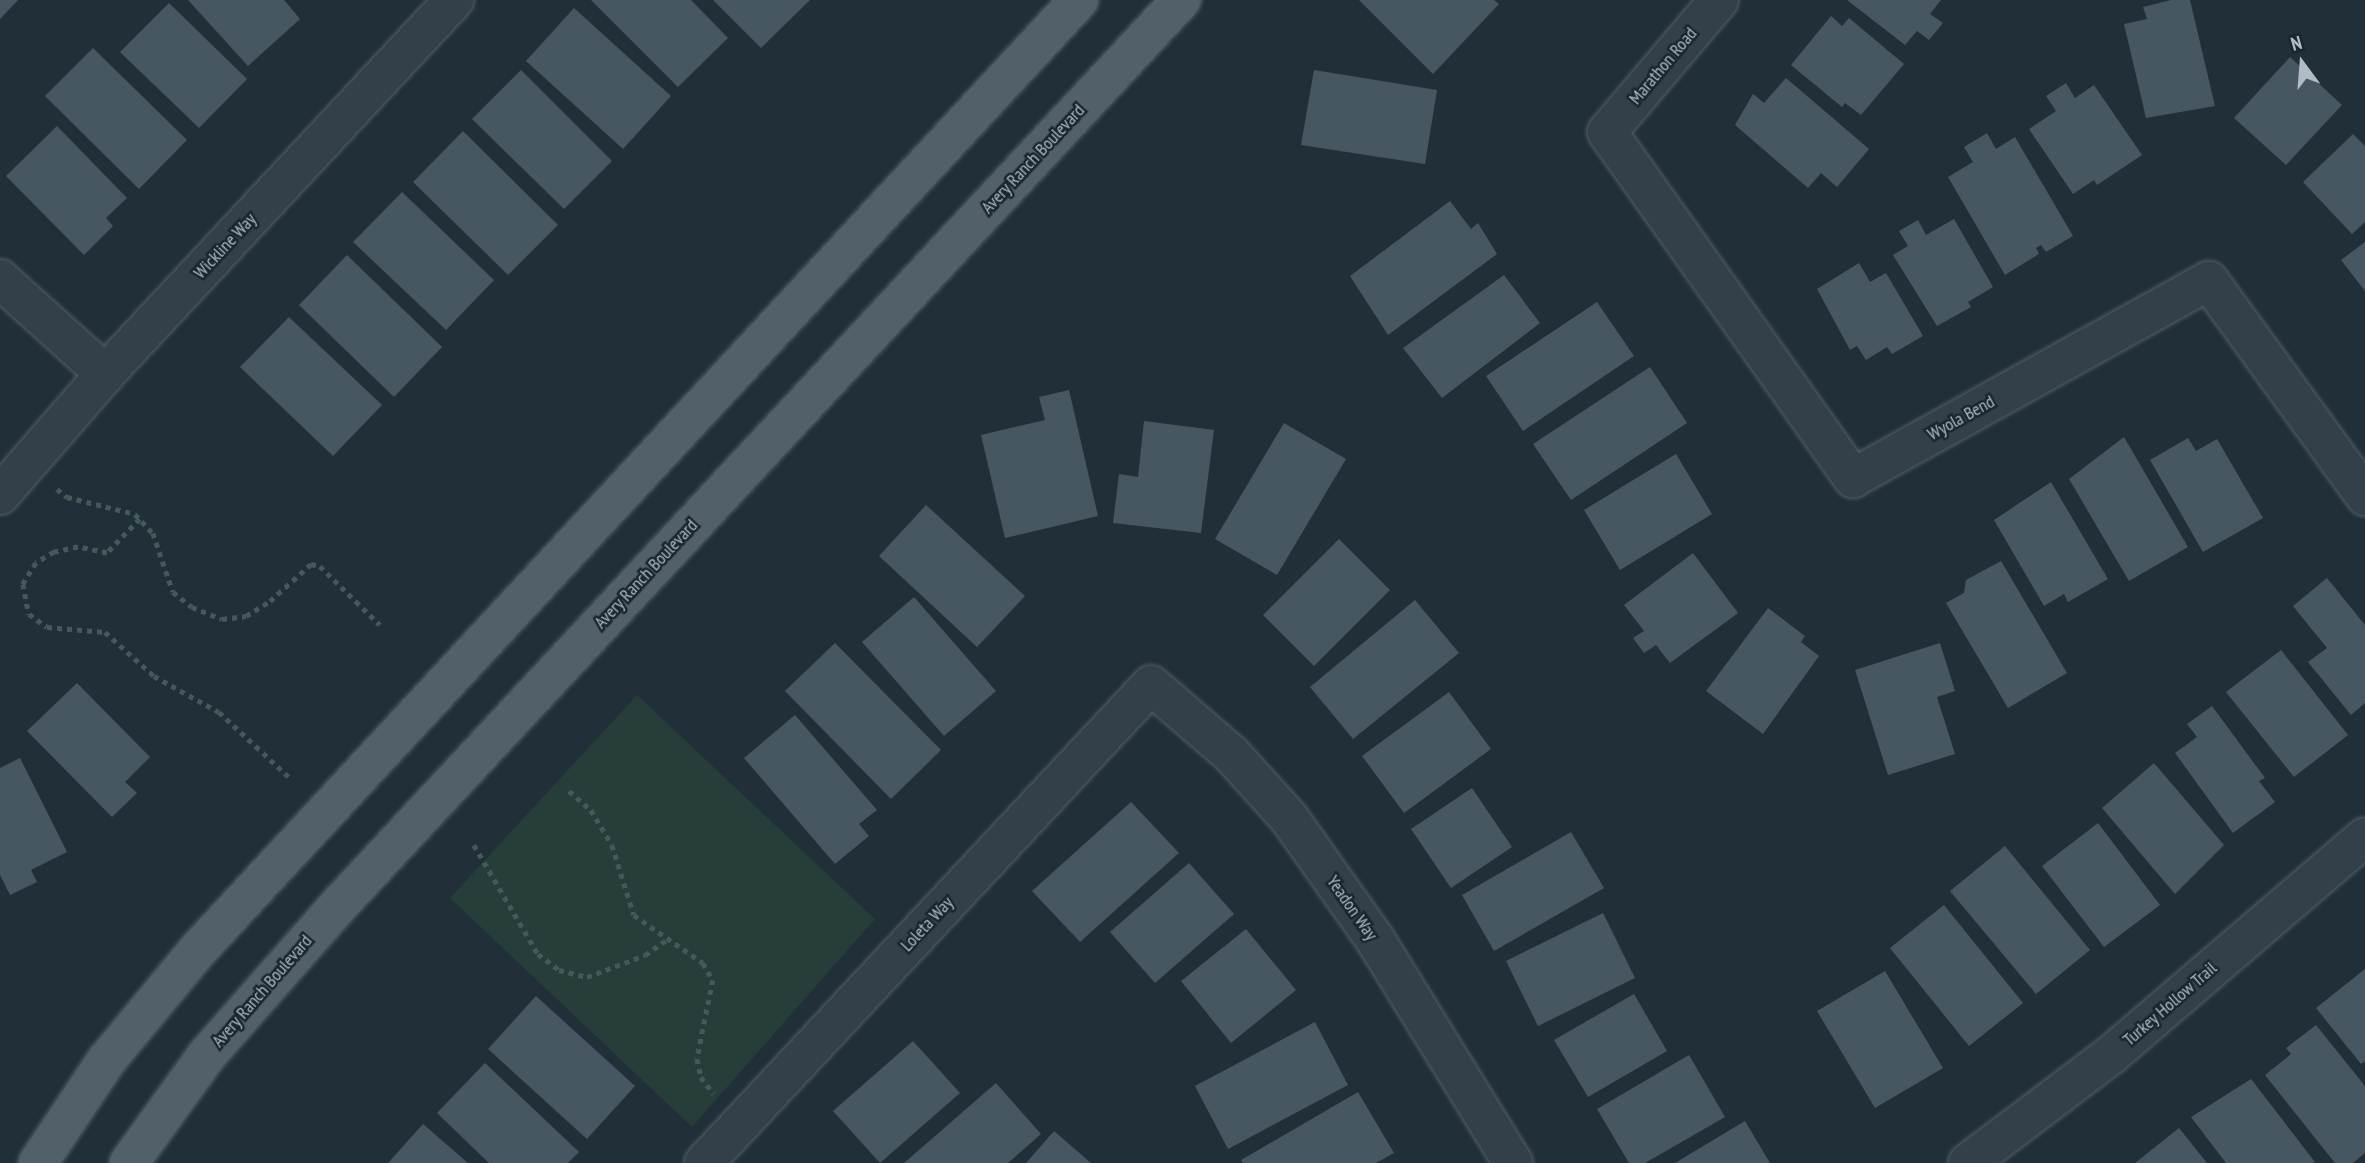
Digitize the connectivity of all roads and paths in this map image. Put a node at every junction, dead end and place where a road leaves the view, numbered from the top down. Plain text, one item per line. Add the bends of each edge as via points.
1 (453, 0) edge
2 (1079, 0) edge
3 (1181, 0) edge
4 (1719, 0) edge
5 (1607, 131) joint
6 (0, 279) edge
7 (105, 374) junction
8 (55, 487) dead end
9 (0, 495) edge
10 (2365, 496) edge
11 (140, 519) junction
12 (380, 625) dead end
13 (1151, 685) joint
14 (289, 777) dead end
15 (569, 791) dead end
16 (2365, 838) edge
17 (474, 845) dead end
18 (669, 938) junction
19 (715, 1095) dead end
20 (1991, 1157) edge
21 (719, 1158) edge
22 (38, 1163) edge
23 (129, 1163) edge
24 (1513, 1163) edge

1 - 7 street, Wickline Way
2 - 22 main road via 197,951 106,1061
3 - 23 main road, Avery Ranch Boulevard via 338,906 206,1055
4 - 5 street, Marathon Road
5 - 10 street, Wyola Bend via 1853,478 2209,281
6 - 7 street
7 - 9 street, Wickline Way
8 - 11 path via 67,497
11 - 12 path via 153,533 173,592 192,607 222,619 246,616 271,601 311,564 320,566
11 - 14 path via 107,553 78,547 54,552 36,563 23,584 29,614 47,627 105,632 154,676 219,712
13 - 21 street, Loleta Way
13 - 24 street, Yeadon Way via 1231,755 1289,818 1376,941
15 - 18 path via 591,810 612,845 634,915
16 - 20 street, Turkey Hollow Trail
17 - 18 path via 538,954 559,970 587,977 633,961
18 - 19 path via 703,963 713,980 697,1059 701,1077

